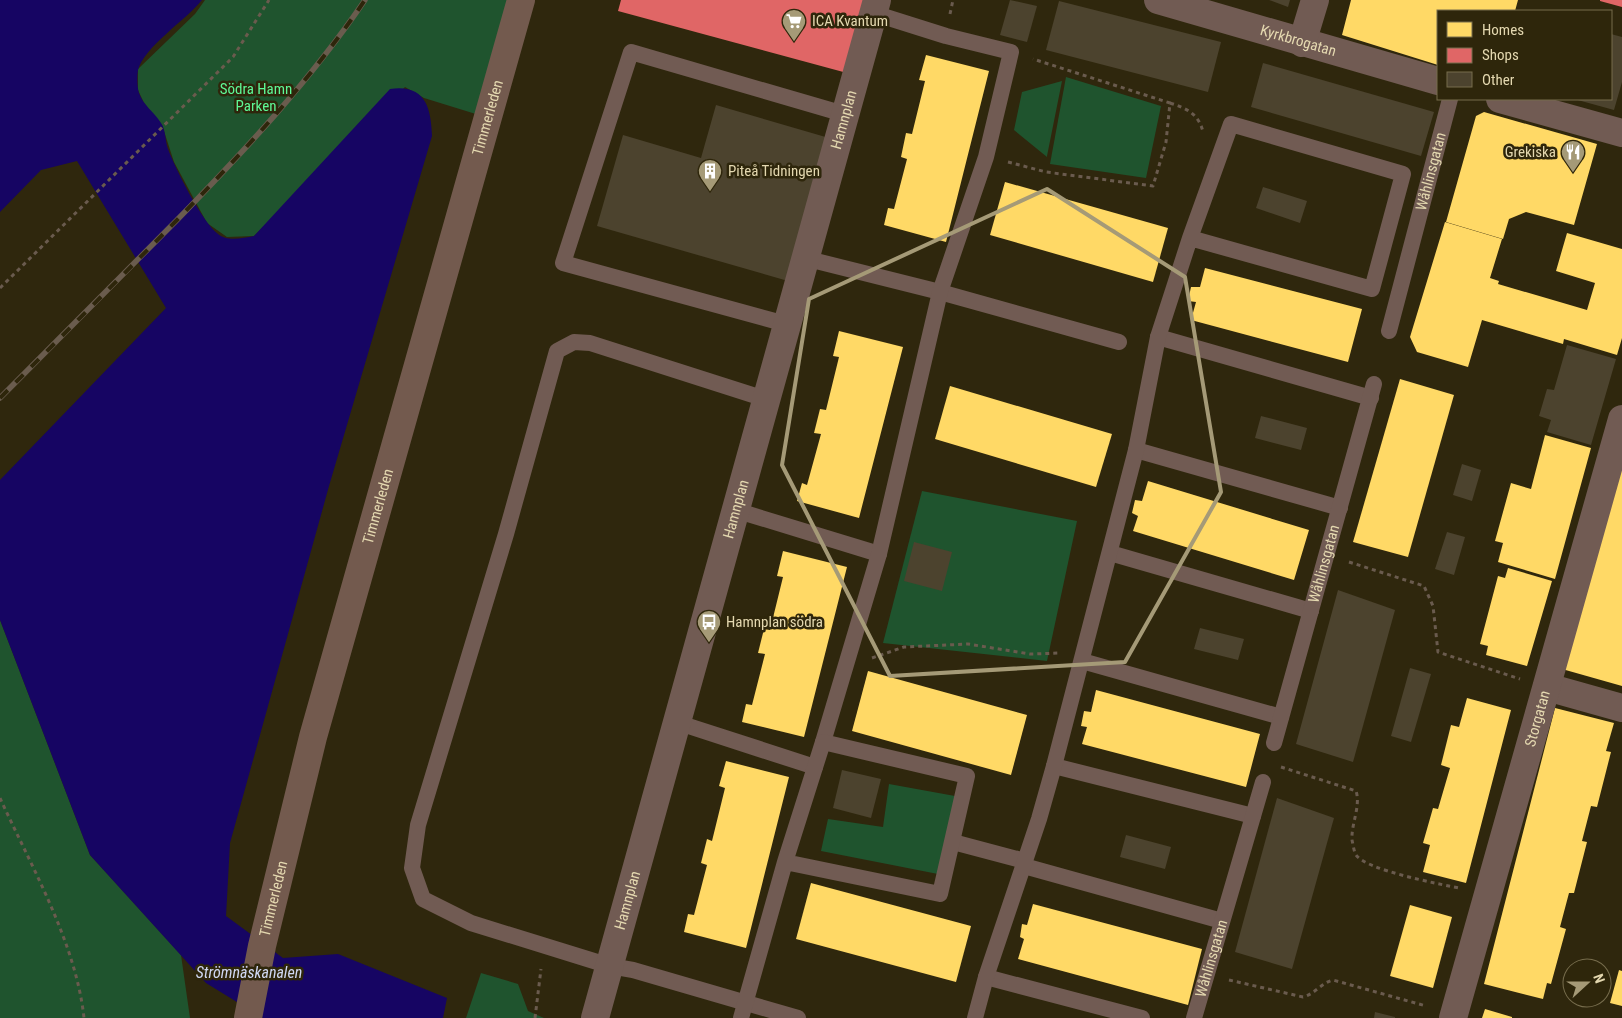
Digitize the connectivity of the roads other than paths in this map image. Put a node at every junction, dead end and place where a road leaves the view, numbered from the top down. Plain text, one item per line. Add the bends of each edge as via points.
1 (521, 0) edge
2 (1158, 0) edge
3 (1315, 0) edge
4 (875, 7) edge
5 (1302, 43) junction
6 (1437, 81) edge
7 (1450, 100) edge
8 (1504, 100) edge
9 (844, 114) junction
10 (1622, 133) edge
11 (1190, 238) junction
12 (804, 258) junction
13 (1372, 289) junction
14 (940, 292) junction
15 (1399, 297) junction
16 (786, 324) junction
17 (1389, 331) dead end
18 (1158, 337) junction
19 (1119, 342) dead end
20 (765, 399) junction
21 (1622, 419) edge
22 (1136, 450) junction
23 (1340, 508) junction
24 (734, 510) junction
25 (1110, 553) junction
26 (879, 554) junction
27 (1311, 611) junction
28 (1082, 661) junction
29 (1547, 687) junction
30 (1622, 708) edge
31 (1281, 717) junction
32 (676, 722) junction
33 (823, 742) junction
34 (1274, 743) dead end
35 (1054, 766) junction
36 (815, 767) junction
37 (1262, 782) dead end
38 (1253, 816) junction
39 (953, 842) junction
40 (785, 862) junction
41 (1024, 864) junction
42 (1222, 921) junction
43 (610, 966) junction
44 (986, 977) junction
45 (745, 1002) junction
46 (1453, 1016) edge
47 (248, 1018) edge
48 (595, 1018) edge
49 (742, 1018) edge
50 (798, 1018) edge
51 (975, 1018) edge
52 (1142, 1018) edge
53 (1194, 1018) edge

1 - 47 main road, Timmerleden via 313,737
2 - 5 street, Kyrkbrogatan
3 - 5 street
4 - 9 street, Hamnplan
4 - 14 lane via 946,36 1011,52 986,157
5 - 6 street, Kyrkbrogatan
7 - 15 lane, Wåhlinsgatan
8 - 10 street
9 - 12 street, Hamnplan
9 - 16 lane via 631,52 563,263
11 - 13 lane
11 - 13 lane via 1231,124 1403,174
11 - 18 lane
12 - 14 lane
12 - 16 street, Hamnplan
13 - 15 lane
14 - 19 lane
14 - 26 lane
15 - 17 lane, Wåhlinsgatan
16 - 20 street, Hamnplan
18 - 22 lane
18 - 23 lane, Wåhlinsgatan via 1372,391
20 - 24 street, Hamnplan
20 - 43 lane via 590,343 574,342 557,351 506,534 418,825 412,868 423,899 471,923
21 - 29 street, Storgatan
22 - 23 lane
22 - 25 lane
23 - 27 lane, Wåhlinsgatan
24 - 26 lane
24 - 32 street, Hamnplan
25 - 27 lane
25 - 28 lane
26 - 33 lane
27 - 31 lane, Wåhlinsgatan
28 - 31 lane
28 - 35 lane
29 - 30 street
29 - 46 street, Storgatan
31 - 34 lane, Wåhlinsgatan
32 - 36 lane
32 - 43 street, Hamnplan
33 - 36 lane
33 - 39 lane via 967,776
35 - 38 lane
35 - 41 lane
36 - 40 lane
37 - 38 lane, Wåhlinsgatan
38 - 42 lane, Wåhlinsgatan
39 - 40 lane via 940,894
39 - 41 lane
40 - 45 lane
41 - 42 lane
41 - 44 lane
42 - 53 lane, Wåhlinsgatan
43 - 45 lane
43 - 48 street, Hamnplan
44 - 51 lane
44 - 52 lane
45 - 49 lane
45 - 50 lane

